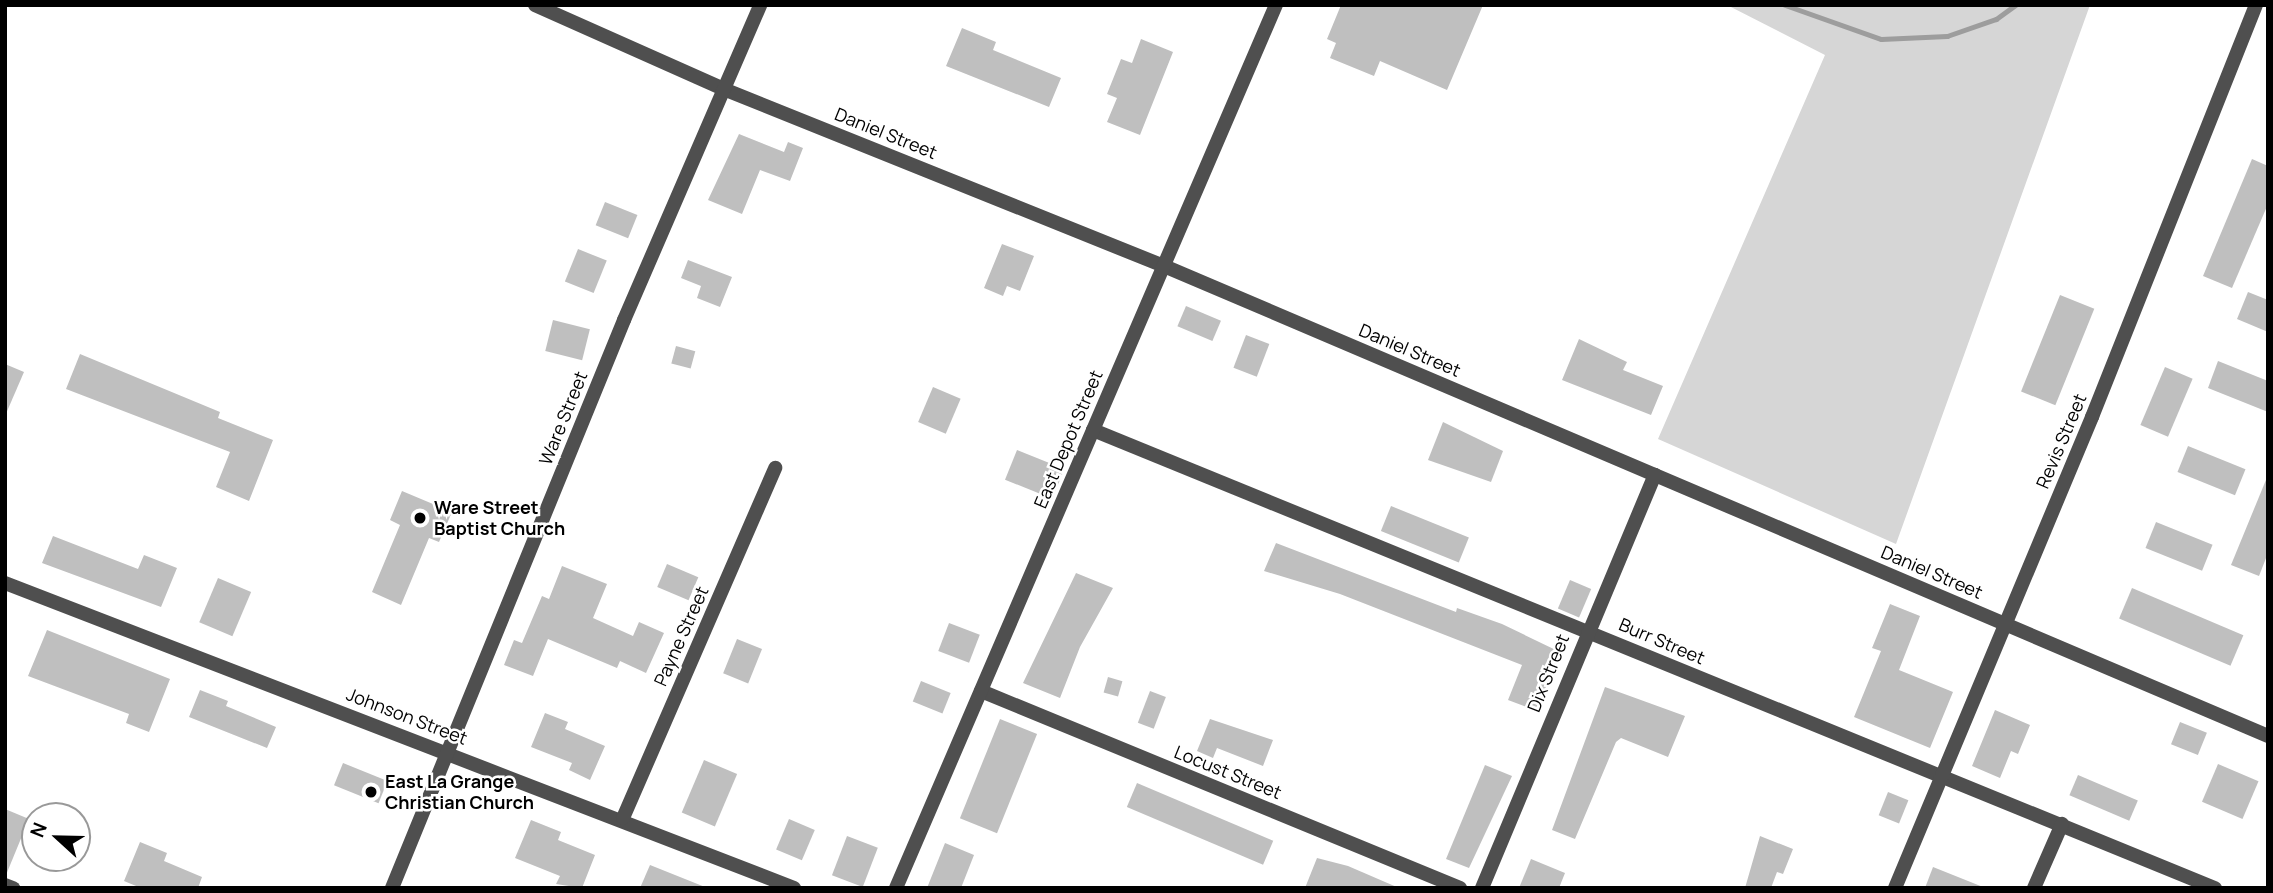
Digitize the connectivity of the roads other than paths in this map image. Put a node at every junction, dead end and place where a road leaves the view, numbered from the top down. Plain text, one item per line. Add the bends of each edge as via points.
1 (535, 5) edge
2 (760, 5) edge
3 (1276, 5) edge
4 (2256, 5) edge
5 (726, 90) junction
6 (1164, 266) junction
7 (1093, 429) junction
8 (775, 468) dead end
9 (1655, 475) junction
10 (5, 583) edge
11 (2007, 625) junction
12 (1587, 630) junction
13 (981, 691) junction
14 (2268, 736) edge
15 (448, 753) junction
16 (1942, 777) junction
17 (623, 818) junction
18 (2062, 824) junction
19 (5, 884) edge
20 (13, 888) edge
21 (393, 888) edge
22 (794, 888) edge
23 (896, 888) edge
24 (1460, 888) edge
25 (1482, 888) edge
26 (1895, 888) edge
27 (2035, 888) edge
28 (2215, 888) edge

1 - 5 street, Daniel Street
2 - 5 street, Ware Street
3 - 6 street, East Depot Street
4 - 11 street, Revis Street
5 - 6 street, Daniel Street
5 - 15 street, Ware Street via 624,320
6 - 7 street, East Depot Street
6 - 9 street, Daniel Street
7 - 12 street, Burr Street
7 - 13 street, East Depot Street
8 - 17 street, Payne Street
9 - 11 street, Daniel Street
9 - 12 street, Dix Street
10 - 15 street, Johnson Street
11 - 14 street, Daniel Street
11 - 16 street, Revis Street
12 - 16 street, Burr Street
12 - 25 street, Dix Street
13 - 23 street, East Depot Street
13 - 24 street, Locust Street
15 - 17 street, Johnson Street
15 - 21 street, Ware Street
16 - 18 street, Burr Street
16 - 26 street, Revis Street
17 - 22 street, Johnson Street
18 - 27 street
18 - 28 street, Burr Street
19 - 20 street

